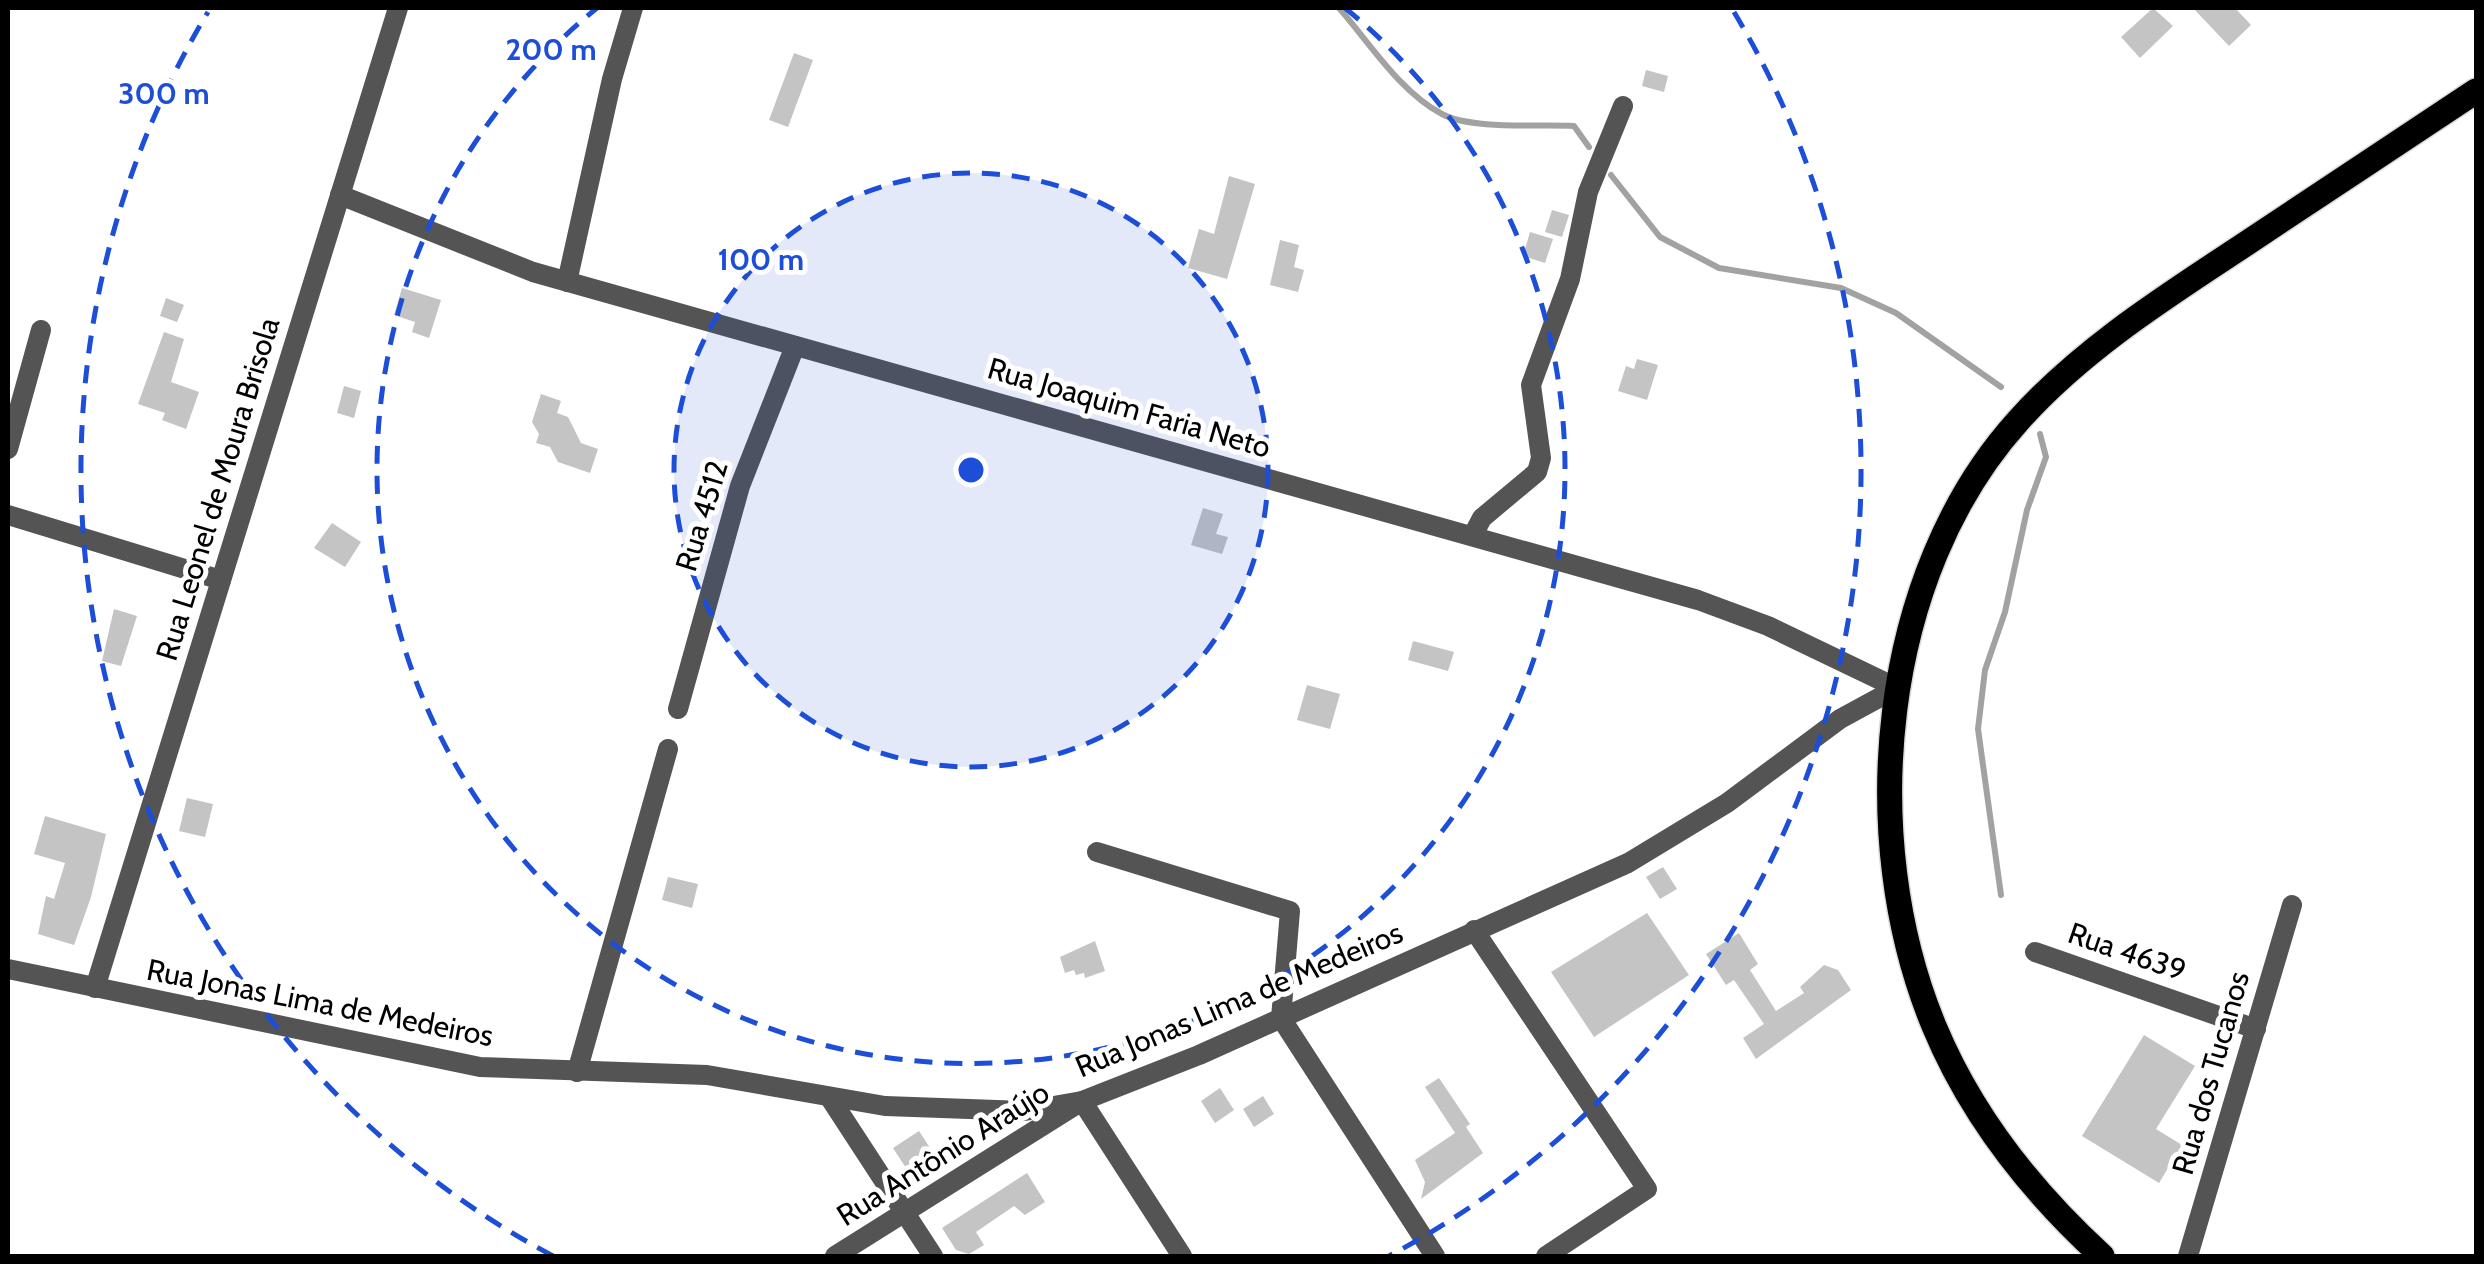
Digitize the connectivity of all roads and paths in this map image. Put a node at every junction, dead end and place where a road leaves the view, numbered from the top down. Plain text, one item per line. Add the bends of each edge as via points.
1 (398, 8) edge
2 (633, 8) edge
3 (2476, 91) edge
4 (1623, 106) dead end
5 (340, 196) junction
6 (567, 282) junction
7 (41, 330) dead end
8 (794, 346) junction
9 (8, 448) edge
10 (8, 515) edge
11 (1473, 535) junction
12 (221, 580) junction
13 (1897, 688) junction
14 (678, 709) dead end
15 (668, 749) dead end
16 (1096, 852) dead end
17 (2292, 906) dead end
18 (1474, 930) junction
19 (2035, 952) dead end
20 (8, 969) edge
21 (94, 988) junction
22 (1281, 1018) junction
23 (2256, 1029) junction
24 (576, 1072) junction
25 (830, 1098) junction
26 (1082, 1101) junction
27 (904, 1213) junction
28 (836, 1256) edge
29 (933, 1256) edge
30 (1182, 1256) edge
31 (1435, 1256) edge
32 (1546, 1256) edge
33 (2102, 1256) edge
34 (2188, 1256) edge

1 - 5 street, Rua Leonel de Moura Brisola
2 - 6 street
3 - 13 main road via 2179,288 2020,418 1988,456 1938,547
4 - 11 street via 1588,192 1570,279 1531,385 1537,472 1489,511
5 - 6 street, Rua Joaquim Faria Neto
5 - 12 street, Rua Leonel de Moura Brisola
6 - 8 street, Rua Joaquim Faria Neto
7 - 9 street
8 - 11 street, Rua Joaquim Faria Neto
8 - 14 street, Rua 4512 via 740,486
10 - 12 street
11 - 13 street, Rua Joaquim Faria Neto via 1698,600
12 - 21 street, Rua Leonel de Moura Brisola
13 - 18 street, Rua Jonas Lima de Medeiros via 1840,719 1674,838
13 - 33 main road via 1895,872 1934,1025 1992,1132 2042,1196
15 - 24 street
16 - 22 street via 1290,911
17 - 23 street, Rua dos Tucanos
18 - 22 street, Rua Jonas Lima de Medeiros
18 - 32 street via 1647,1189
19 - 23 street, Rua 4639
20 - 21 street, Rua Jonas Lima de Medeiros
21 - 24 street, Rua Jonas Lima de Medeiros via 434,1060
22 - 26 street, Rua Jonas Lima de Medeiros
22 - 31 street
23 - 34 street, Rua dos Tucanos
24 - 25 street, Rua Jonas Lima de Medeiros via 707,1075
25 - 26 street, Rua Jonas Lima de Medeiros via 990,1113
25 - 27 street
26 - 27 street, Rua Antônio Araújo
26 - 30 street
27 - 28 street, Rua Antônio Araújo
27 - 29 street

